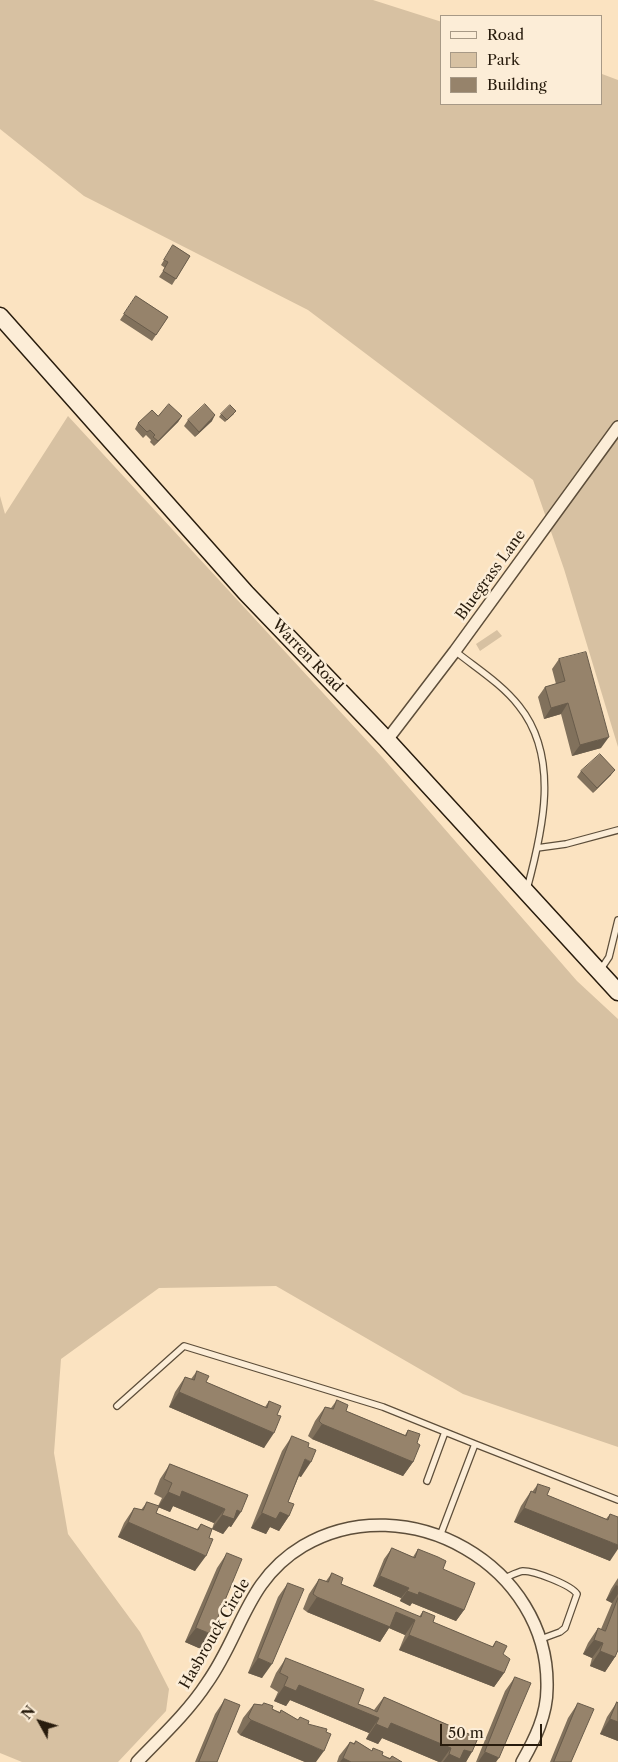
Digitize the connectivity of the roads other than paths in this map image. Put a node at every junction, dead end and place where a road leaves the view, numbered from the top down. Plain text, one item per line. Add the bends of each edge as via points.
1 (0, 316) edge
2 (618, 427) edge
3 (455, 651) junction
4 (387, 740) junction
5 (618, 830) edge
6 (537, 848) junction
7 (526, 893) junction
8 (618, 920) edge
9 (618, 951) edge
10 (609, 957) junction
11 (598, 972) junction
12 (618, 992) edge
13 (117, 1406) dead end
14 (445, 1432) junction
15 (474, 1444) junction
16 (427, 1481) dead end
17 (618, 1500) edge
18 (440, 1536) junction
19 (504, 1578) junction
20 (541, 1639) junction
21 (137, 1762) edge
22 (522, 1762) edge

1 - 4 street, Warren Road via 240,585
2 - 3 street, Bluegrass Lane
3 - 4 street, Bluegrass Lane
3 - 6 lane via 501,687 533,726 542,750 544,795
4 - 7 street, Warren Road
5 - 6 lane
6 - 7 lane
7 - 11 street, Warren Road
8 - 10 lane
9 - 10 lane
10 - 11 lane
11 - 12 street, Warren Road
13 - 14 lane via 184,1346 383,1407
14 - 15 lane
14 - 16 lane
15 - 17 lane
15 - 18 lane
18 - 19 street, Hasbrouck Circle via 482,1558
18 - 21 street, Hasbrouck Circle via 404,1526 360,1527 331,1534 292,1553 257,1589 225,1652 195,1701
19 - 20 street, Hasbrouck Circle via 524,1602
19 - 20 lane via 521,1571 531,1572 572,1588 577,1594 565,1628
20 - 22 street, Hasbrouck Circle via 547,1688 538,1733

